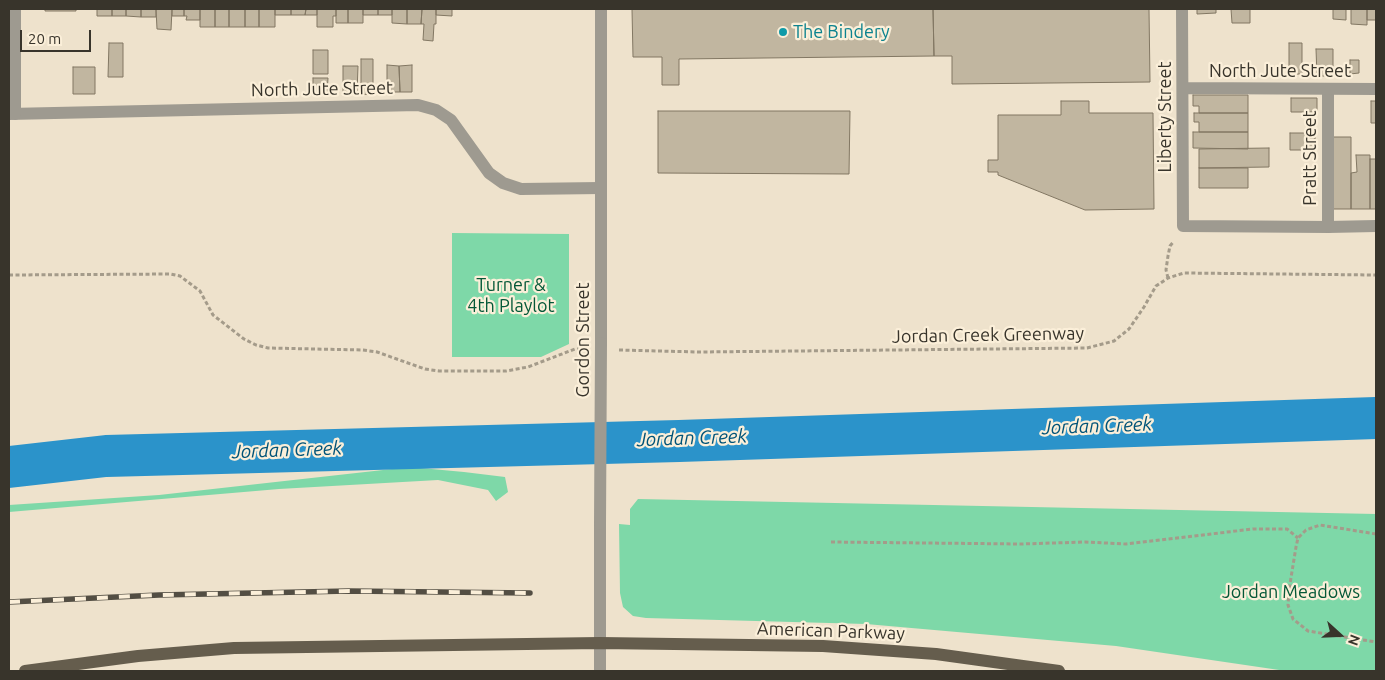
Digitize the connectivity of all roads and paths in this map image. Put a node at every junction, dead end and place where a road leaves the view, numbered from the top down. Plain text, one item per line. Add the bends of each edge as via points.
1 (15, 9) edge
2 (601, 9) edge
3 (1182, 9) edge
4 (1183, 88) junction
5 (1376, 89) edge
6 (1328, 90) junction
7 (12, 114) edge
8 (601, 188) junction
9 (1183, 226) junction
10 (1376, 226) edge
11 (1328, 227) junction
12 (9, 275) edge
13 (1376, 275) edge
14 (1168, 278) junction
15 (575, 349) dead end
16 (628, 350) dead end
17 (1376, 534) edge
18 (1298, 538) junction
19 (831, 542) dead end
20 (1376, 642) edge
21 (600, 643) junction
22 (24, 671) edge
23 (600, 671) edge
24 (1059, 671) edge

1 - 7 street
2 - 8 street, Gordon Street
3 - 4 street, Liberty Street
4 - 6 street, North Jute Street
4 - 9 street, Liberty Street
5 - 6 street, North Jute Street
6 - 11 street, Pratt Street
7 - 8 street, North Jute Street via 418,105 436,110 451,120 489,173 503,183 521,190
8 - 21 street, Gordon Street, bridge
9 - 11 street
9 - 14 path via 1170,246
10 - 11 street
12 - 15 path via 180,276 200,290 212,315 244,340 256,345 363,350 439,371 506,371 528,367
13 - 14 path via 1184,273
14 - 16 path, Jordan Creek Greenway via 1156,286 1129,329 1114,341 1087,348
17 - 18 path via 1320,525 1306,530
18 - 19 path via 1287,529 1253,529 1126,544
18 - 20 path via 1288,605 1294,619 1308,631
21 - 22 main road, American Parkway via 234,648
21 - 23 street, Gordon Street
21 - 24 main road, American Parkway via 823,646 936,654

